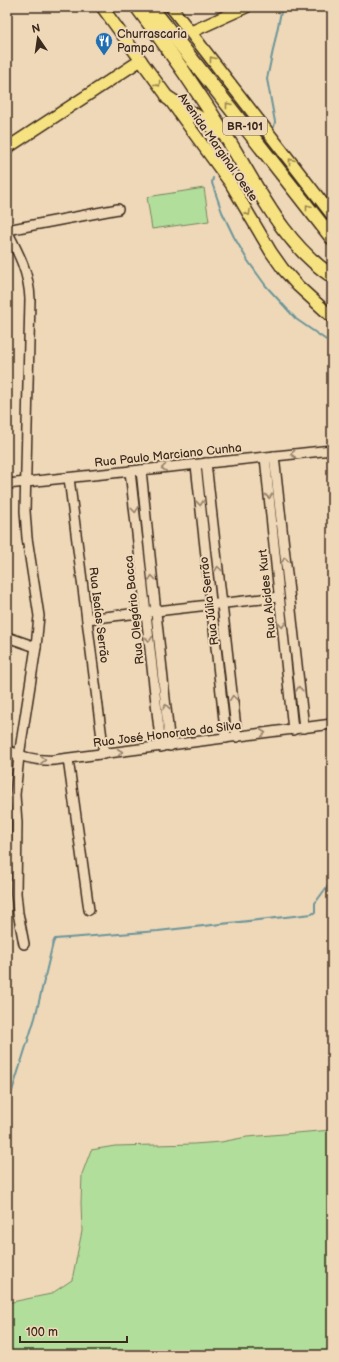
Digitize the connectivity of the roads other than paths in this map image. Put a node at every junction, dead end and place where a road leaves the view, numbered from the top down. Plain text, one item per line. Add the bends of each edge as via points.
1 (102, 7) edge
2 (137, 7) edge
3 (151, 7) edge
4 (171, 7) edge
5 (246, 7) edge
6 (191, 32) junction
7 (141, 60) junction
8 (168, 98) junction
9 (226, 135) junction
10 (7, 148) edge
11 (118, 209) dead end
12 (332, 215) edge
13 (7, 230) edge
14 (332, 238) edge
15 (332, 276) edge
16 (332, 316) edge
17 (332, 450) edge
18 (270, 456) junction
19 (206, 463) junction
20 (196, 465) junction
21 (141, 470) junction
22 (130, 471) junction
23 (69, 478) junction
24 (25, 483) junction
25 (7, 484) edge
26 (289, 590) junction
27 (279, 594) junction
28 (222, 603) junction
29 (211, 605) junction
30 (156, 611) junction
31 (146, 612) junction
32 (87, 619) junction
33 (7, 637) edge
34 (36, 647) junction
35 (229, 665) junction
36 (218, 666) junction
37 (332, 724) edge
38 (304, 728) junction
39 (293, 730) junction
40 (237, 737) junction
41 (226, 738) junction
42 (170, 746) junction
43 (161, 747) junction
44 (7, 750) edge
45 (104, 754) junction
46 (18, 756) junction
47 (68, 759) junction
48 (11, 795) edge
49 (89, 910) dead end
50 (24, 944) dead end

1 - 7 main road, Avenida Marginal Oeste
2 - 9 highway, BR-101
14 -> 3 highway, BR-101
4 - 6 main road
5 - 6 main road
12 -> 6 main road
7 -> 8 main road, Avenida Marginal Oeste
7 - 10 main road
8 - 9 highway
8 -> 16 main road, Avenida Marginal Oeste via 231,184 282,269
9 - 15 highway, BR-101 via 272,214 314,263
11 - 13 street
13 - 24 street via 25,267 29,284
17 -> 18 street, Rua Paulo Marciano Cunha
18 - 19 street, Rua Paulo Marciano Cunha
26 -> 18 street, Rua Alcides Kurt
18 -> 27 street, Rua Alcides Kurt
19 - 20 street, Rua Paulo Marciano Cunha
28 -> 19 street, Rua Júlia Serrão
20 -> 21 street, Rua Paulo Marciano Cunha
20 -> 29 street, Rua Júlia Serrão
21 - 22 street, Rua Paulo Marciano Cunha
30 -> 21 street, Rua Olegário Bacca
22 - 23 street, Rua Paulo Marciano Cunha
22 -> 31 street, Rua Olegário Bacca
23 - 24 street, Rua Paulo Marciano Cunha
23 - 32 street, Rua Isaías Serrão
24 - 25 street, Rua Paulo Marciano Cunha
24 - 34 street via 27,538 39,610
26 - 27 street
38 -> 26 street, Rua Alcides Kurt
27 - 28 street
27 -> 39 street, Rua Alcides Kurt
28 - 29 street
28 - 35 street, Rua Júlia Serrão
29 - 30 street
29 - 36 street, Rua Júlia Serrão
30 - 31 street
42 -> 30 street, Rua Olegário Bacca
31 - 32 street
31 -> 43 street, Rua Olegário Bacca
32 - 45 street, Rua Isaías Serrão
33 - 34 street
34 - 46 street
35 - 36 street
40 -> 35 street, Rua Júlia Serrão
36 - 41 street, Rua Júlia Serrão
37 - 38 street, Rua José Honorato da Silva
38 - 39 street, Rua José Honorato da Silva
40 -> 39 street, Rua José Honorato da Silva
40 - 41 street, Rua José Honorato da Silva
41 - 42 street, Rua José Honorato da Silva
42 - 43 street, Rua José Honorato da Silva
45 -> 43 street, Rua José Honorato da Silva
44 - 46 street, Rua José Honorato da Silva
45 - 47 street, Rua José Honorato da Silva
46 -> 47 street, Rua José Honorato da Silva via 43,760
46 - 48 street
47 - 49 street
48 - 50 street via 17,823 16,893

